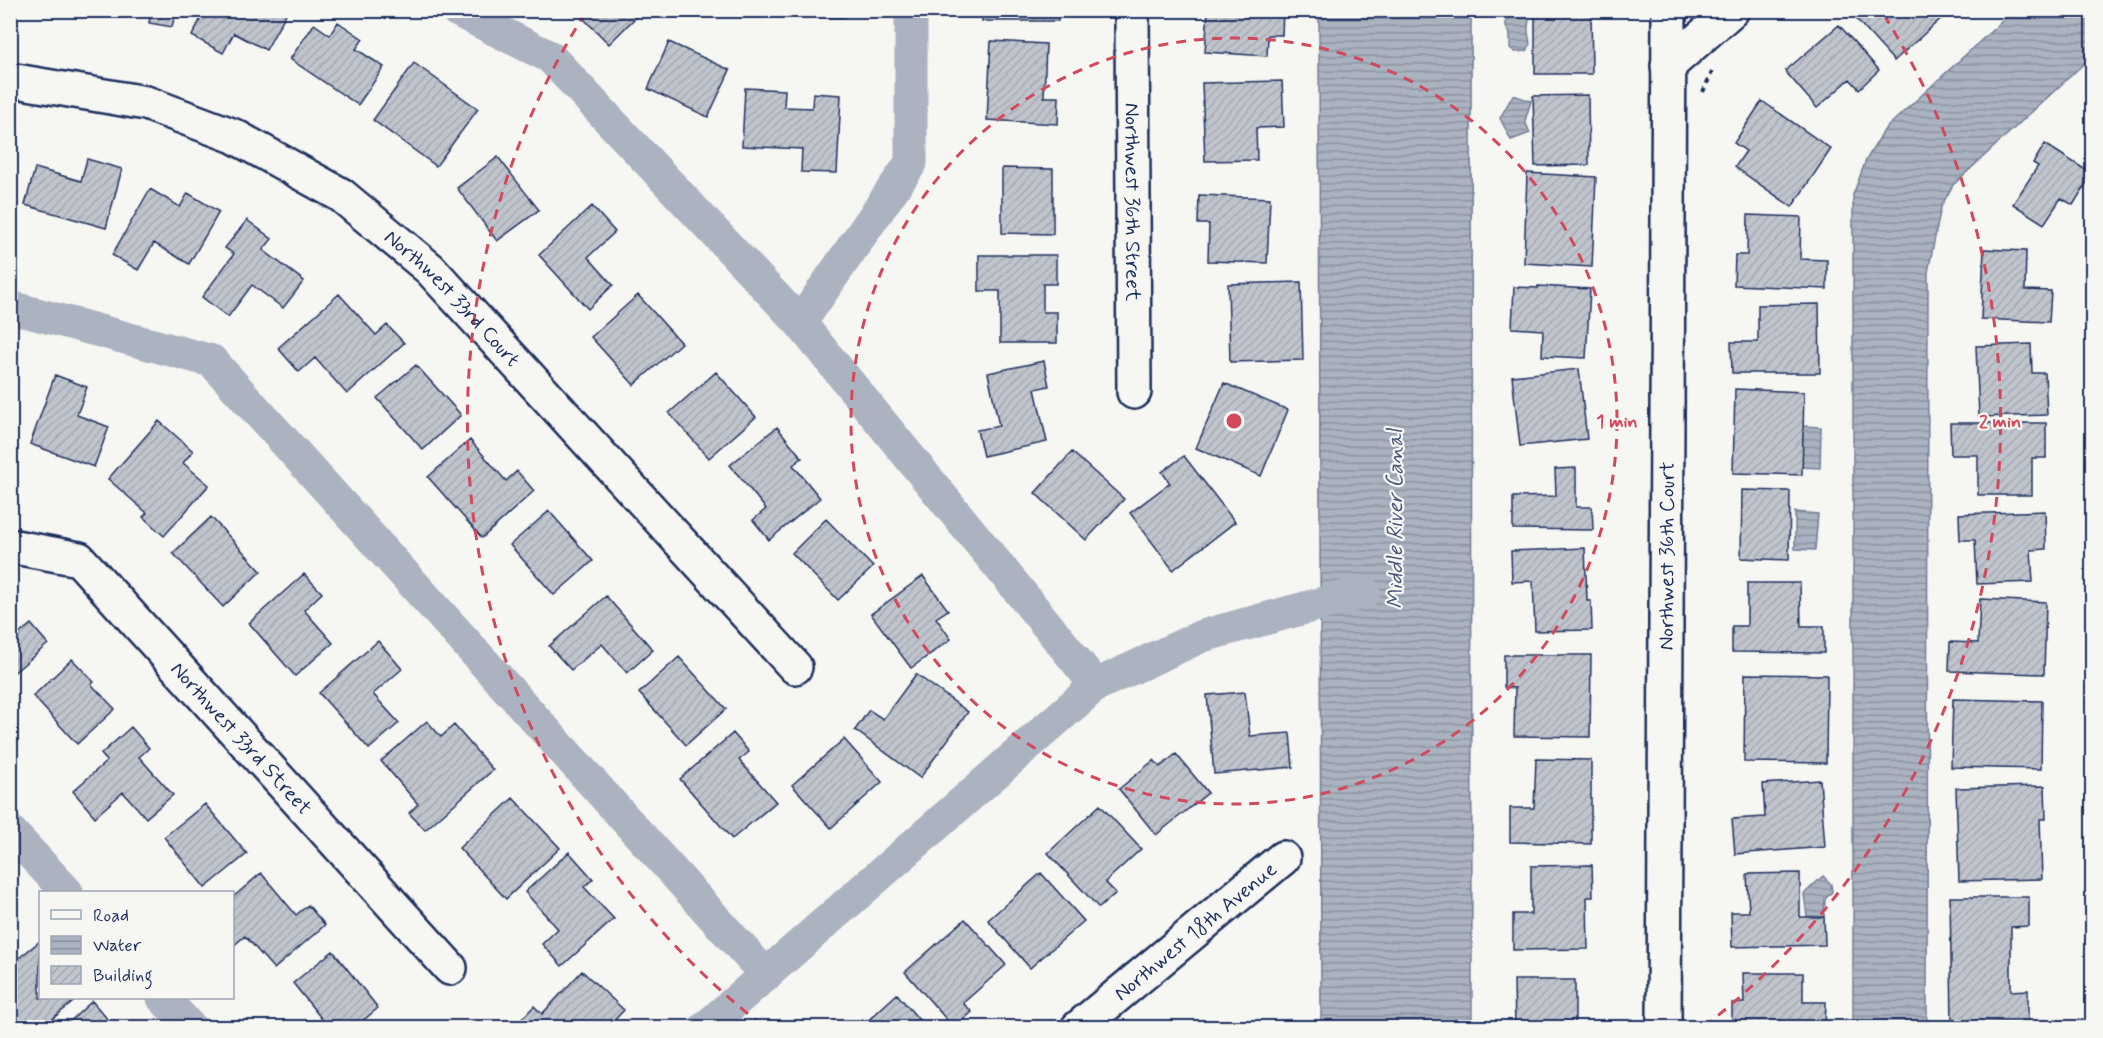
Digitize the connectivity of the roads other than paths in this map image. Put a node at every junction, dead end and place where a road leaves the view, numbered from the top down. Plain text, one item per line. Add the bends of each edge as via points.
1 (1132, 10) edge
2 (1669, 10) edge
3 (1732, 10) edge
4 (1668, 66) junction
5 (10, 80) edge
6 (1134, 392) dead end
7 (10, 546) edge
8 (795, 667) dead end
9 (1283, 858) dead end
10 (450, 968) dead end
11 (1078, 1028) edge
12 (1664, 1028) edge

1 - 6 street, Northwest 36th Street
2 - 4 street, Northwest 36th Court
3 - 4 street
4 - 12 street, Northwest 36th Court
5 - 8 street, Northwest 33rd Court via 146,103 234,136 341,195 430,269
7 - 10 street, Northwest 33rd Street via 79,559
9 - 11 street, Northwest 18th Avenue

